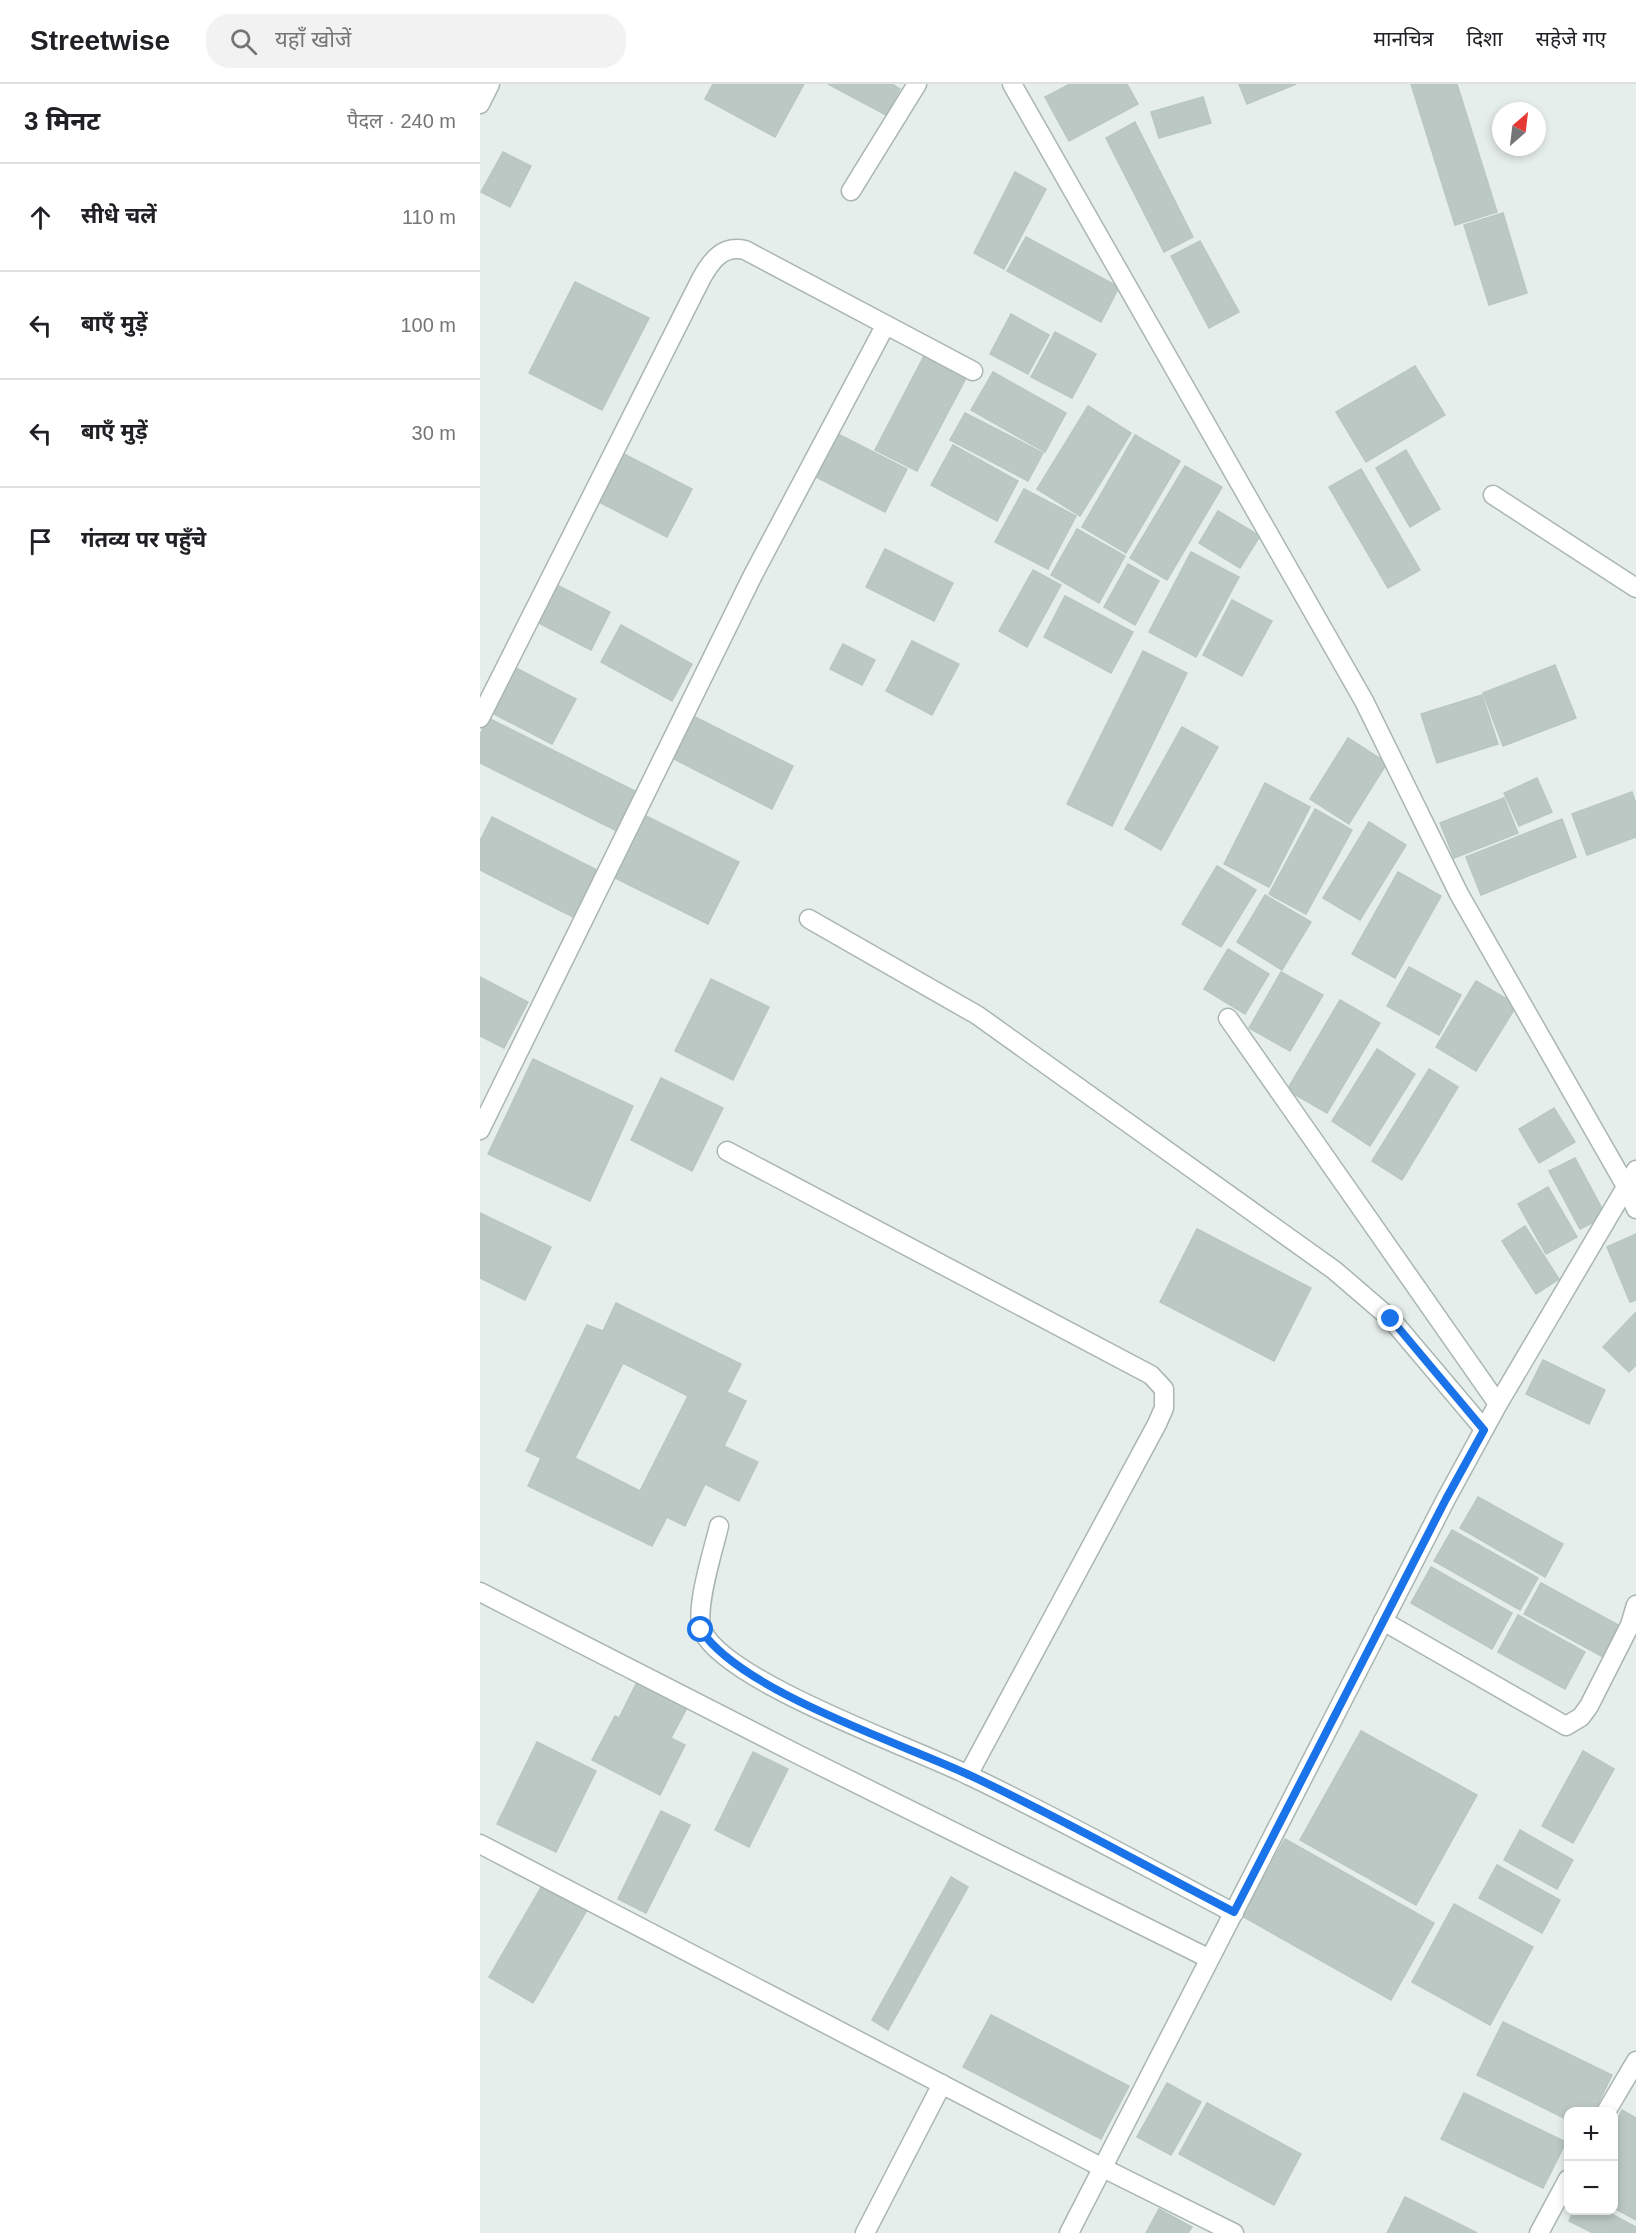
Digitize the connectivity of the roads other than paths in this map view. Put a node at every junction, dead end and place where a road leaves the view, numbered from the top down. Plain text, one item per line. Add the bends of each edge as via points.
1 (490, 84) edge
2 (917, 84) edge
3 (1012, 84) edge
4 (480, 104) edge
5 (851, 191) dead end
6 (885, 326) junction
7 (973, 371) dead end
8 (1493, 495) dead end
9 (1636, 588) edge
10 (480, 717) edge
11 (809, 919) dead end
12 (1228, 1018) dead end
13 (480, 1130) edge
14 (727, 1151) dead end
15 (1636, 1170) edge
16 (1627, 1188) junction
17 (1636, 1209) edge
18 (1498, 1404) junction
19 (1484, 1430) junction
20 (719, 1526) dead end
21 (480, 1592) edge
22 (1636, 1605) edge
23 (1383, 1621) junction
24 (968, 1774) junction
25 (480, 1844) edge
26 (1234, 1912) junction
27 (1208, 1958) junction
28 (1636, 2061) edge
29 (942, 2084) junction
30 (1609, 2107) edge
31 (1101, 2168) junction
32 (1564, 2188) edge
33 (865, 2233) edge
34 (1069, 2233) edge
35 (1234, 2233) edge
36 (1539, 2233) edge

1 - 4 street
2 - 5 street
3 - 16 street via 1364,701 1459,894
6 - 7 street
6 - 10 street via 745,250 732,249 718,255 701,279
6 - 13 street via 753,575
8 - 9 street
11 - 19 street via 977,1015 1334,1269 1391,1319
12 - 18 street
14 - 24 street via 1151,1375 1164,1389 1164,1408 1157,1424
15 - 16 street
16 - 17 street
16 - 18 street
18 - 19 street
19 - 23 street
20 - 24 street via 700,1611 701,1630 710,1643 753,1676
21 - 27 street
22 - 23 street via 1589,1706 1581,1717 1566,1726
23 - 26 street
24 - 26 street
25 - 29 street
26 - 27 street
27 - 31 street
28 - 30 street
29 - 31 street
29 - 33 street
31 - 34 street
31 - 35 street
32 - 36 street

